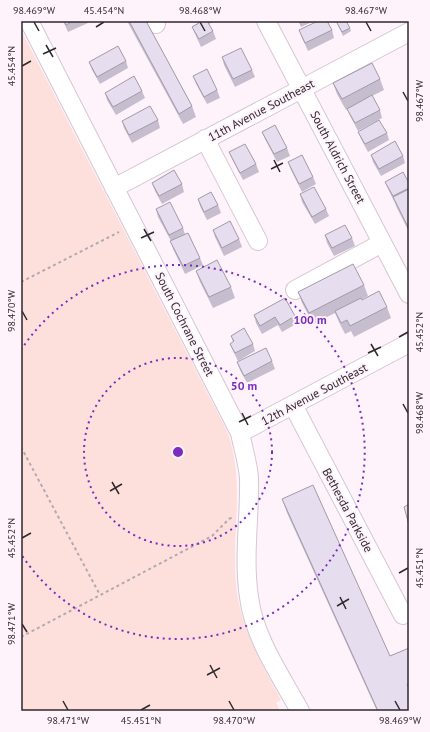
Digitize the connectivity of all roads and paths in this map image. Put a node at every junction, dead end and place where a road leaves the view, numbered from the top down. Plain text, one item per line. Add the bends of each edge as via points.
1 (29, 21) edge
2 (266, 21) edge
3 (409, 32) edge
4 (302, 88) junction
5 (205, 139) junction
6 (114, 188) junction
7 (133, 224) junction
8 (258, 241) dead end
9 (382, 243) junction
10 (21, 282) edge
11 (296, 290) dead end
12 (409, 294) edge
13 (409, 343) edge
14 (293, 405) junction
15 (240, 433) junction
16 (21, 447) edge
17 (248, 514) junction
18 (100, 595) junction
19 (403, 615) dead end
20 (21, 637) edge
21 (300, 711) edge

1 - 6 street, South Cochrane Street
2 - 4 street, South Aldrich Street
3 - 4 street, 11th Avenue Southeast
4 - 5 street, 11th Avenue Southeast
4 - 9 street, South Aldrich Street
5 - 6 street, 11th Avenue Southeast
5 - 8 street
6 - 7 street, South Cochrane Street
7 - 10 path
7 - 15 street, South Cochrane Street
9 - 11 street
9 - 12 street, South Aldrich Street
13 - 14 street, 12th Avenue Southeast
14 - 15 street, 12th Avenue Southeast
14 - 19 street, Bethesda Parkside
15 - 17 street, South Cochrane Street via 249,476
16 - 18 path
17 - 18 path via 229,519 212,536
17 - 21 street, South Cochrane Street via 246,555 249,598 259,631
18 - 20 path

